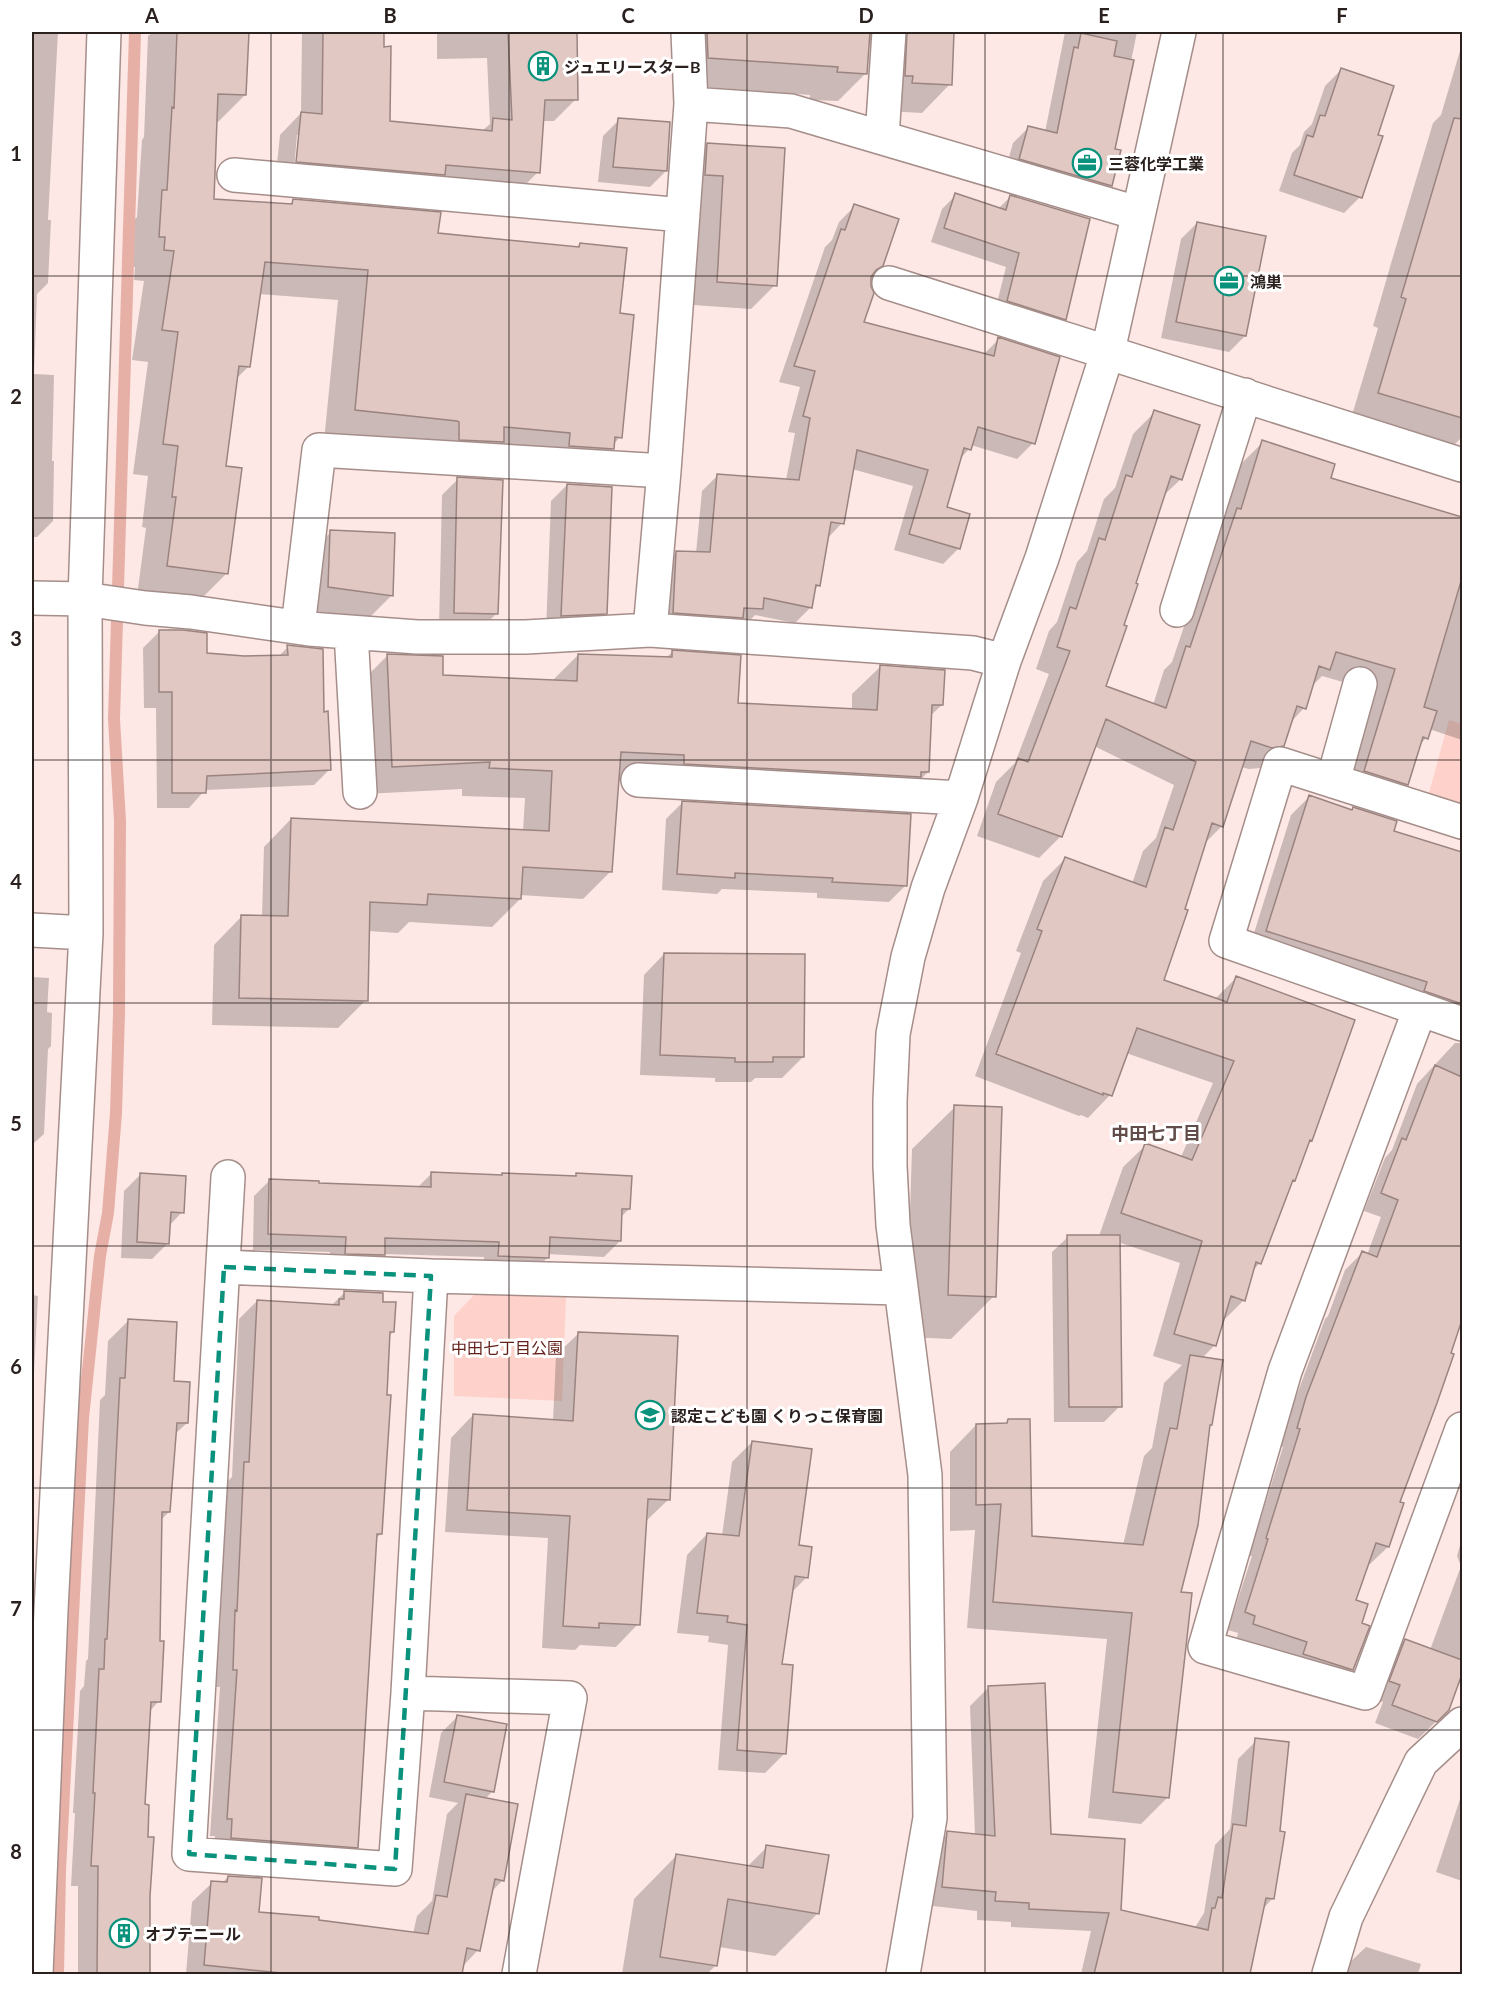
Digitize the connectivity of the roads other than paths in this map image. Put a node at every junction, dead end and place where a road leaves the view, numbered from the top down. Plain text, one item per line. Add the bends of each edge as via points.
1 (104, 32) edge
2 (687, 32) edge
3 (889, 32) edge
4 (1179, 32) edge
5 (691, 104) junction
6 (882, 137) junction
7 (234, 175) dead end
8 (1137, 213) junction
9 (683, 215) junction
10 (889, 282) dead end
11 (1108, 351) junction
12 (1245, 395) junction
13 (1462, 465) edge
14 (664, 471) junction
15 (32, 598) edge
16 (95, 600) junction
17 (1177, 610) dead end
18 (298, 627) junction
19 (650, 630) junction
20 (351, 632) junction
21 (1004, 661) junction
22 (1360, 684) dead end
23 (638, 780) dead end
24 (1333, 781) junction
25 (360, 792) dead end
26 (961, 798) junction
27 (1462, 822) edge
28 (32, 930) edge
29 (86, 933) junction
30 (1420, 1009) junction
31 (1462, 1024) edge
32 (228, 1176) dead end
33 (224, 1267) junction
34 (431, 1276) junction
35 (900, 1288) junction
36 (1462, 1429) edge
37 (41, 1609) edge
38 (408, 1693) junction
39 (1462, 1724) edge
40 (36, 1861) edge
41 (36, 1974) edge
42 (519, 1974) edge
43 (903, 1974) edge
44 (1329, 1974) edge

1 - 16 street
2 - 5 street
3 - 6 street
4 - 8 street
5 - 6 street via 791,111
5 - 9 street
6 - 8 street
7 - 9 street
8 - 11 street
9 - 14 street
10 - 11 street
11 - 12 street
11 - 21 street via 1042,558
12 - 13 street
12 - 17 street
14 - 18 street via 319,450
14 - 19 street
15 - 16 street
16 - 18 street
16 - 29 street
18 - 20 street
19 - 20 street via 526,637 417,637
19 - 21 street via 973,653
20 - 25 street
21 - 26 street
22 - 24 street
23 - 26 street
24 - 27 street
24 - 30 street via 1280,764 1226,941
26 - 35 street via 908,957 893,1034 890,1166
28 - 29 street
29 - 37 street
30 - 31 street
30 - 36 street via 1285,1371 1205,1647 1365,1693
32 - 33 street
33 - 34 street
33 - 38 street via 189,1854 395,1869
34 - 35 street
34 - 38 street
35 - 43 street via 925,1475 930,1818
37 - 40 street
38 - 42 street via 570,1698
39 - 44 street via 1421,1762 1346,1917
40 - 41 street

